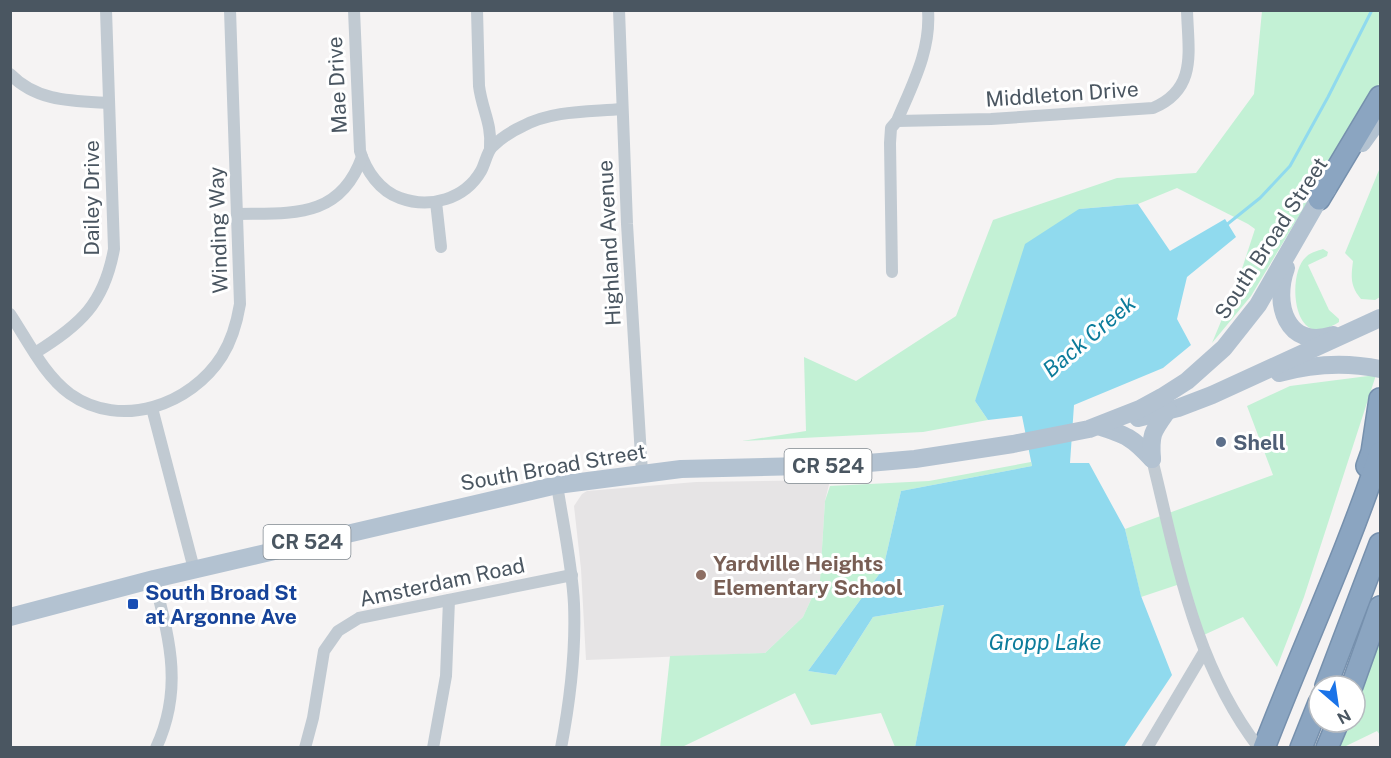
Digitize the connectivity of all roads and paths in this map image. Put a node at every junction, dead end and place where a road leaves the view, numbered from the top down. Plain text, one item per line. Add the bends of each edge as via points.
1 (106, 10) edge
2 (230, 10) edge
3 (354, 10) edge
4 (477, 10) edge
5 (619, 10) edge
6 (928, 10) edge
7 (1187, 10) edge
8 (10, 74) edge
9 (1380, 97) edge
10 (109, 103) junction
11 (622, 109) junction
12 (1380, 118) edge
13 (897, 121) junction
14 (490, 148) junction
15 (362, 157) junction
16 (1319, 199) junction
17 (436, 202) junction
18 (237, 214) junction
19 (1299, 235) junction
20 (441, 247) dead end
21 (892, 272) dead end
22 (10, 314) edge
23 (1380, 318) edge
24 (1349, 332) junction
25 (35, 353) junction
26 (1380, 369) edge
27 (1212, 395) junction
28 (1380, 406) edge
29 (152, 408) junction
30 (1168, 410) junction
31 (1093, 427) junction
32 (1380, 453) edge
33 (1152, 459) junction
34 (642, 473) junction
35 (558, 485) junction
36 (1380, 544) edge
37 (1340, 565) junction
38 (194, 569) junction
39 (572, 575) junction
40 (154, 579) junction
41 (448, 600) junction
42 (1380, 607) edge
43 (15, 616) edge
44 (1380, 624) edge
45 (1204, 652) junction
46 (1331, 674) edge
47 (1357, 674) edge
48 (1358, 674) edge
49 (156, 747) edge
50 (305, 747) edge
51 (433, 747) edge
52 (561, 747) edge
53 (1148, 747) edge
54 (1259, 747) edge
55 (1264, 747) edge

1 - 10 street, Dailey Drive
2 - 18 street, Winding Way
3 - 15 street, Mae Drive
4 - 14 street via 479,86 489,119
5 - 11 street, Highland Avenue
6 - 13 street via 927,43 921,67
7 - 13 street, Middleton Drive via 1186,76 1175,95 1153,108
8 - 10 street via 27,88 58,100
9 - 16 highway
10 - 25 street, Dailey Drive via 114,249 111,267 86,315
11 - 14 street via 540,119 508,134
11 - 34 street, Highland Avenue
12 - 16 main road, South Broad Street / CR 524
13 - 21 street via 891,128
14 - 17 street via 471,184
15 - 17 street via 385,190 410,201
15 - 18 street via 340,193 316,208
16 - 19 main road, South Broad Street / CR 524
17 - 20 street
18 - 29 street, Winding Way via 240,304 230,340 201,381 175,399
19 - 24 main road via 1282,279 1286,319 1306,337
19 - 31 main road, South Broad Street / CR 524 via 1243,326 1206,365 1162,397
22 - 25 street, Winding Way
23 - 24 main road, South Broad Street / CR 524
24 - 27 main road, South Broad Street / CR 524
25 - 29 street, Winding Way via 50,376 85,403 118,411
26 - 27 main road via 1340,364 1317,366 1283,372
27 - 30 main road, South Broad Street / CR 524
28 - 37 highway via 1371,452 1343,540
29 - 38 street
30 - 31 main road, South Broad Street / CR 524
30 - 33 main road via 1150,440
31 - 33 main road via 1136,441
31 - 34 main road, South Broad Street / CR 524 via 915,459
32 - 37 highway
33 - 45 street
34 - 35 main road, South Broad Street / CR 524
35 - 38 main road, South Broad Street / CR 524
35 - 39 street
36 - 46 highway
37 - 55 highway
38 - 40 main road, South Broad Street / CR 524
39 - 41 street, Amsterdam Road
39 - 52 street via 573,652
40 - 43 main road, South Broad Street / CR 524
40 - 49 street via 169,639 173,679 166,721
41 - 50 street, Amsterdam Road via 359,618 338,631 322,658
41 - 51 street via 446,676
42 - 47 highway
44 - 48 highway
45 - 53 street
45 - 54 street via 1228,701

